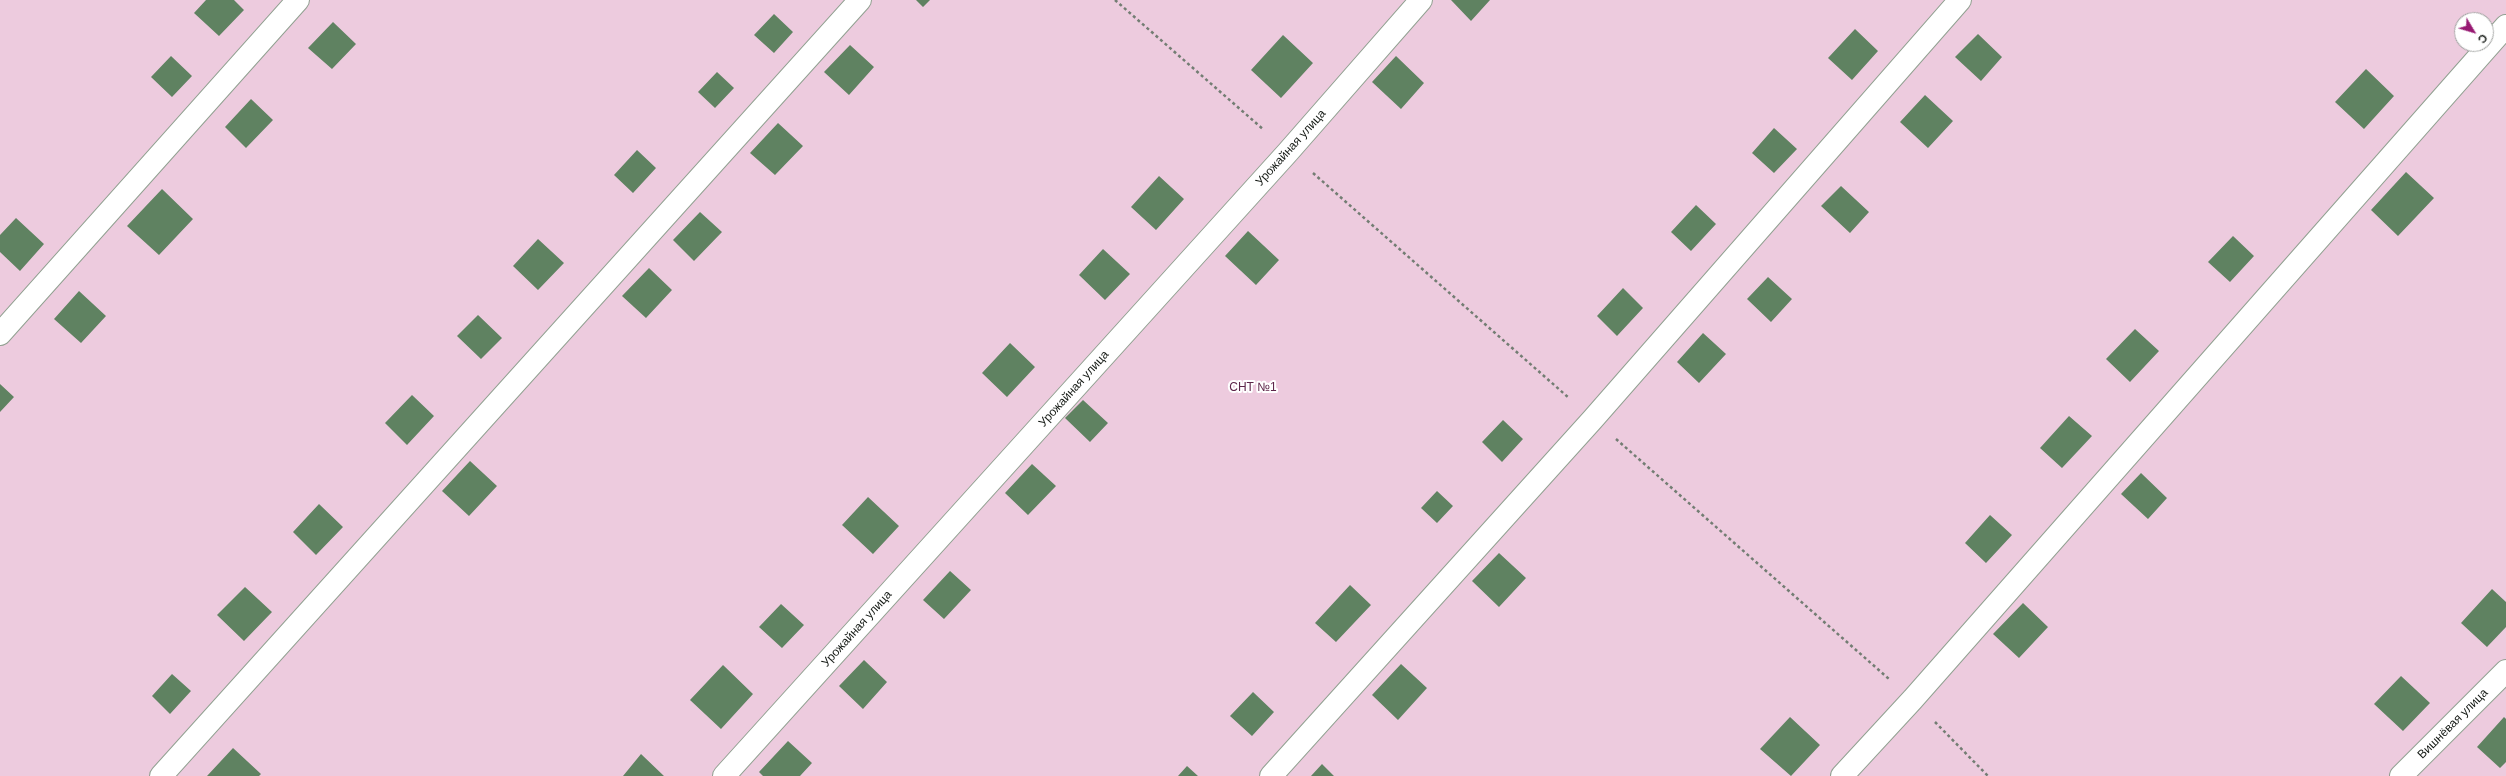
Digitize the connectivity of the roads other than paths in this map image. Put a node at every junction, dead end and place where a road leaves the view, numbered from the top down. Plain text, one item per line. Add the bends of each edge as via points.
1 (298, 0) edge
2 (860, 0) edge
3 (1421, 0) edge
4 (1960, 0) edge
5 (2506, 26) edge
6 (0, 334) edge
7 (2506, 671) edge
8 (161, 776) edge
9 (724, 776) edge
10 (1271, 776) edge
11 (1842, 776) edge
12 (2401, 776) edge

1 - 6 street
2 - 8 street
3 - 9 street, Урожайная улица via 1288,152
4 - 10 street via 1593,419
5 - 11 street
7 - 12 street, Вишнёвая улица

